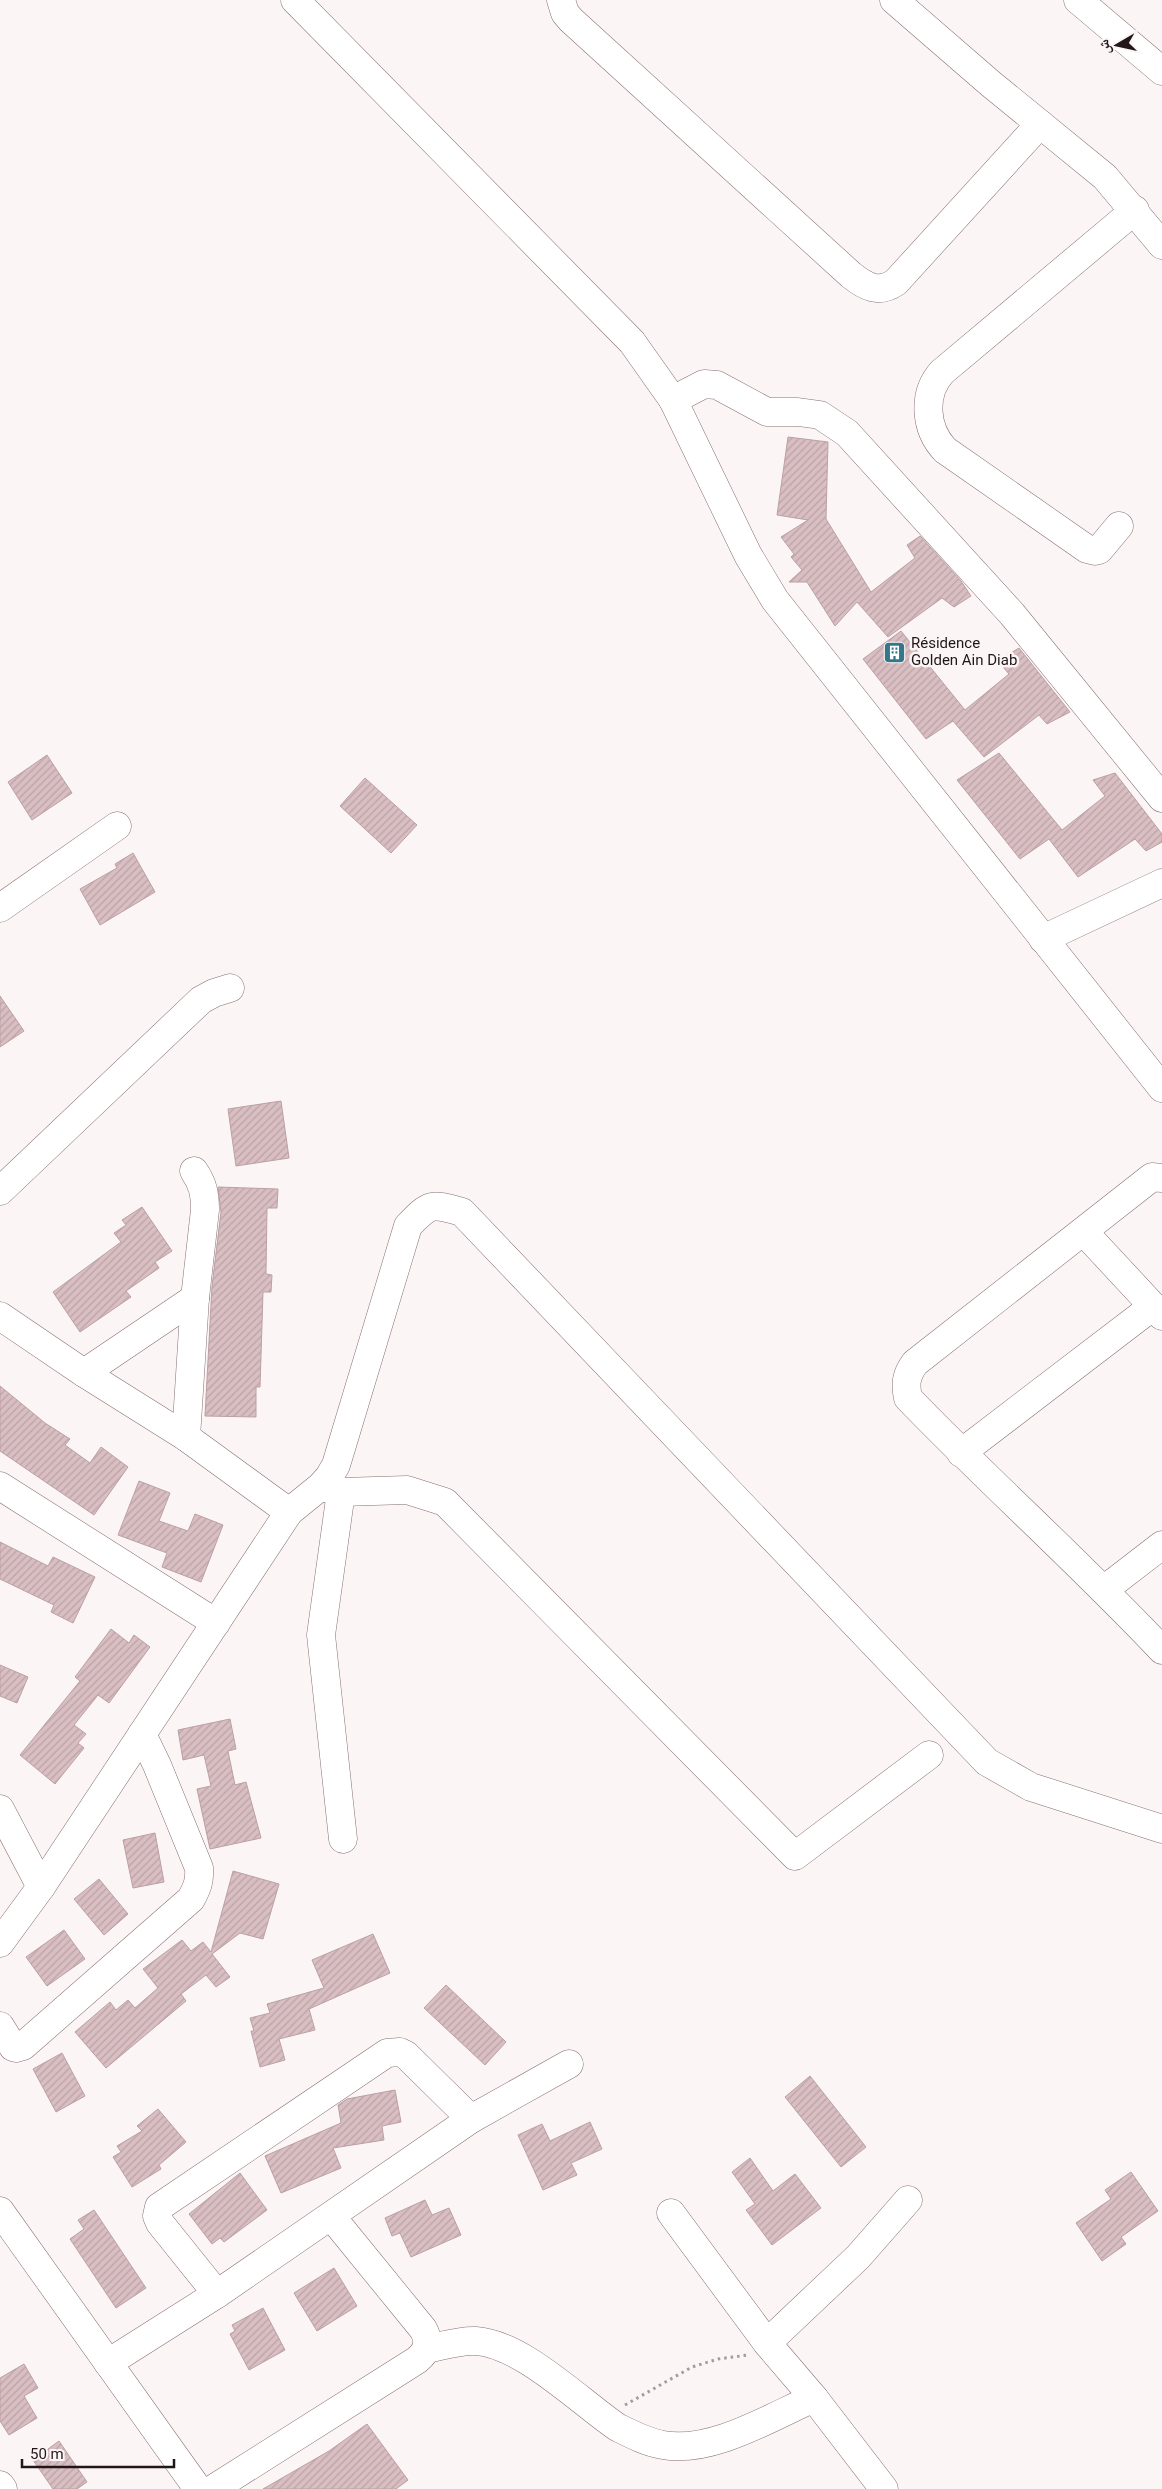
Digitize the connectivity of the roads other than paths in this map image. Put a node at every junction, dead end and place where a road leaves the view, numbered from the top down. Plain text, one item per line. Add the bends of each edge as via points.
1 (295, 0) edge
2 (561, 0) edge
3 (894, 0) edge
4 (1085, 2) edge
5 (1162, 71) edge
6 (1040, 124) junction
7 (1135, 210) junction
8 (1162, 245) edge
9 (673, 400) junction
10 (1119, 526) dead end
11 (1162, 798) edge
12 (117, 826) dead end
13 (1162, 883) edge
14 (0, 908) edge
15 (1044, 940) junction
16 (230, 988) dead end
17 (1162, 1088) edge
18 (194, 1171) dead end
19 (1162, 1178) edge
20 (0, 1190) edge
21 (1084, 1232) junction
22 (195, 1298) junction
23 (1157, 1312) edge
24 (0, 1316) edge
25 (84, 1373) junction
26 (186, 1437) junction
27 (961, 1453) junction
28 (0, 1486) edge
29 (331, 1489) junction
30 (289, 1512) junction
31 (1162, 1545) edge
32 (1105, 1589) junction
33 (216, 1623) junction
34 (1162, 1650) edge
35 (142, 1734) junction
36 (929, 1755) dead end
37 (0, 1809) edge
38 (1162, 1829) edge
39 (343, 1839) dead end
40 (41, 1887) junction
41 (0, 1943) edge
42 (0, 2026) edge
43 (569, 2064) dead end
44 (471, 2119) junction
45 (908, 2200) dead end
46 (0, 2210) edge
47 (671, 2213) dead end
48 (331, 2216) junction
49 (217, 2294) junction
50 (767, 2343) junction
51 (426, 2349) junction
52 (108, 2363) junction
53 (814, 2398) junction
54 (0, 2485) edge
55 (3, 2489) edge
56 (198, 2489) edge
57 (214, 2489) edge
58 (884, 2489) edge

1 - 9 street via 610,318 632,342
2 - 6 street via 571,20 860,283 874,289 887,288 896,282
3 - 6 street
4 - 5 street
6 - 7 street via 1105,177
7 - 8 street
7 - 10 street via 942,372 933,386 929,402 935,437 945,450 1087,549 1099,550
9 - 11 street via 704,384 716,385 767,412 820,415 847,433 1012,614
9 - 15 street via 748,555 775,600
12 - 14 street
13 - 15 street
15 - 17 street
16 - 20 street via 200,1000
18 - 22 street via 202,1181 205,1196
19 - 21 street via 1152,1177
21 - 23 street
21 - 27 street via 915,1363 908,1374 905,1386 908,1398
22 - 25 street
22 - 26 street
23 - 27 street
24 - 25 street
25 - 26 street
26 - 30 street
27 - 32 street
28 - 33 street
29 - 30 street
29 - 36 street via 407,1490 445,1502 795,1856
29 - 38 street via 329,1477 336,1465 408,1226 425,1209 438,1205 462,1212 987,1762 1031,1787
29 - 39 street via 321,1636
30 - 33 street
31 - 32 street
32 - 34 street
33 - 35 street
35 - 40 street
35 - 42 street via 198,1868 200,1881 196,1890 191,1898 23,2046 13,2046
37 - 40 street
40 - 41 street
43 - 44 street
44 - 48 street
44 - 49 street via 406,2056 400,2052 388,2053 159,2206 157,2216 160,2223
45 - 50 street via 858,2257
46 - 52 street
47 - 50 street
48 - 49 street
48 - 51 street via 422,2328 428,2342
49 - 52 street
50 - 53 street
51 - 53 street via 469,2341 494,2345 534,2365 631,2435 663,2445 693,2446 730,2435
51 - 57 street via 417,2360
52 - 56 street
53 - 58 street
54 - 55 street

